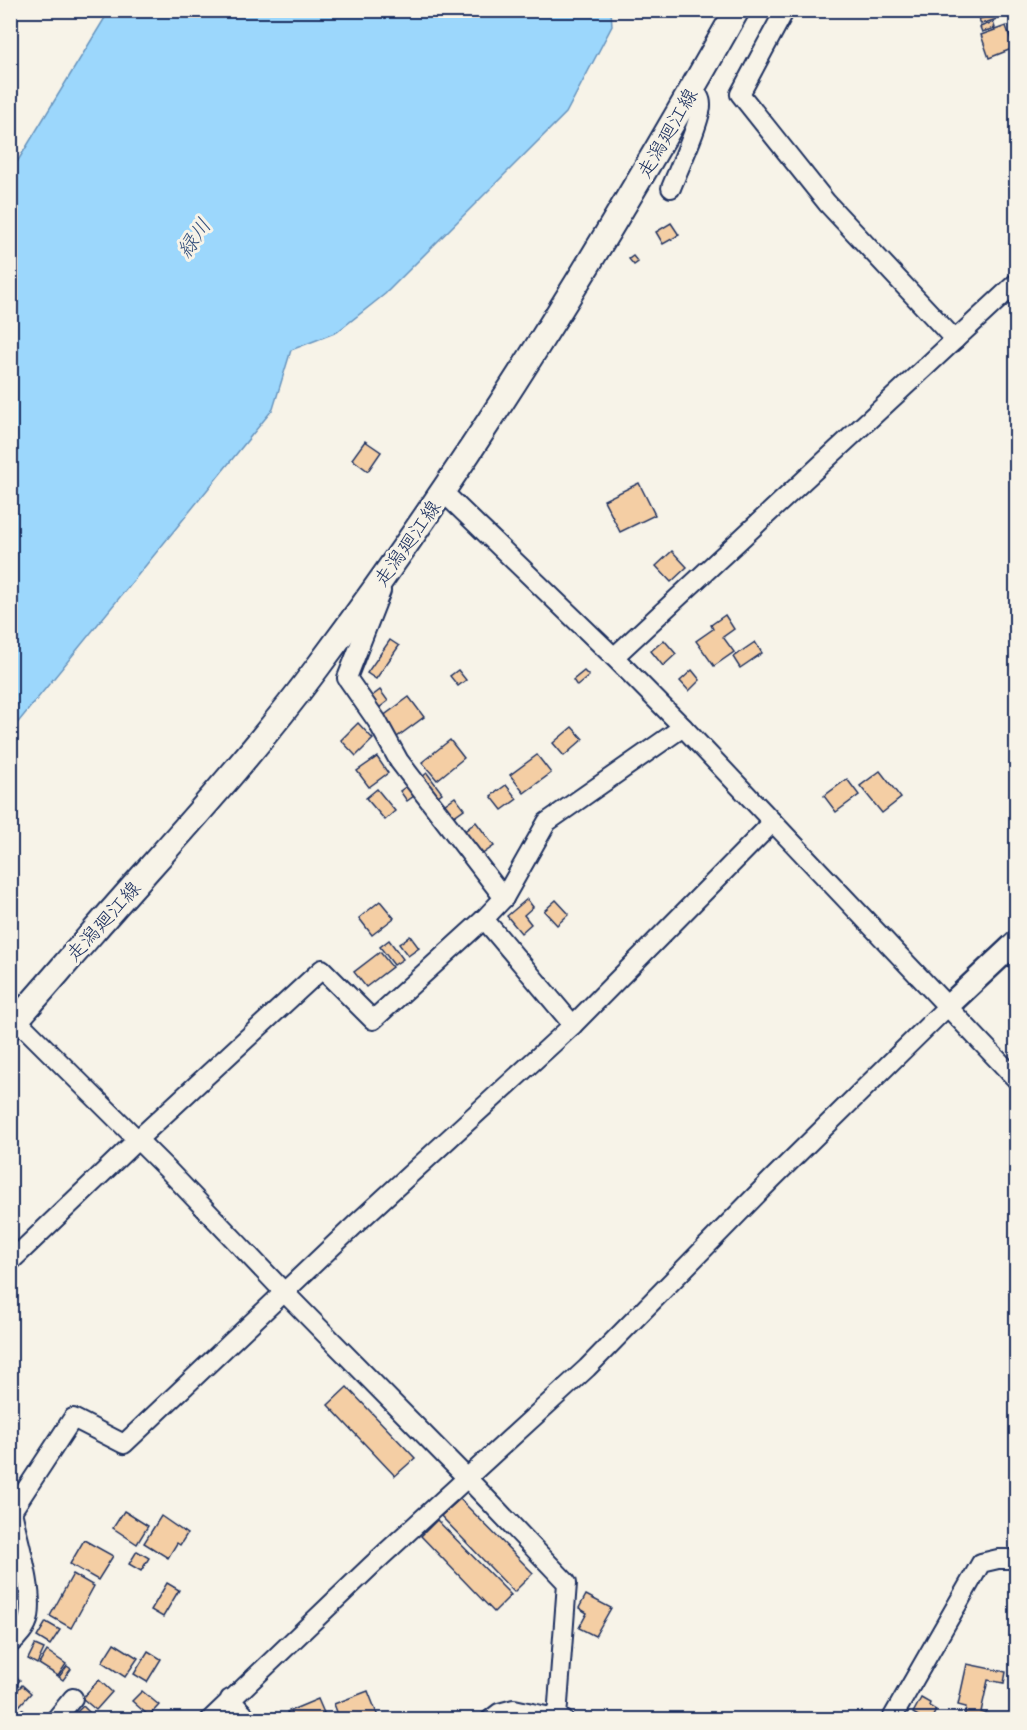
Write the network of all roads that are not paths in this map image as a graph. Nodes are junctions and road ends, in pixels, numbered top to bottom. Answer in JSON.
{"nodes":[{"id":1,"x":737,"y":10,"type":"edge"},
{"id":2,"x":785,"y":10,"type":"edge"},
{"id":3,"x":692,"y":89,"type":"junction"},
{"id":4,"x":671,"y":188,"type":"dead end"},
{"id":5,"x":1017,"y":283,"type":"edge"},
{"id":6,"x":955,"y":340,"type":"junction"},
{"id":7,"x":443,"y":492,"type":"junction"},
{"id":8,"x":390,"y":567,"type":"junction"},
{"id":9,"x":614,"y":657,"type":"junction"},
{"id":10,"x":683,"y":727,"type":"junction"},
{"id":11,"x":773,"y":822,"type":"junction"},
{"id":12,"x":504,"y":898,"type":"junction"},
{"id":13,"x":484,"y":919,"type":"junction"},
{"id":14,"x":1017,"y":942,"type":"edge"},
{"id":15,"x":947,"y":1007,"type":"junction"},
{"id":16,"x":14,"y":1024,"type":"edge"},
{"id":17,"x":573,"y":1025,"type":"junction"},
{"id":18,"x":1017,"y":1079,"type":"edge"},
{"id":19,"x":137,"y":1140,"type":"junction"},
{"id":20,"x":10,"y":1262,"type":"edge"},
{"id":21,"x":284,"y":1292,"type":"junction"},
{"id":22,"x":468,"y":1479,"type":"junction"},
{"id":23,"x":1017,"y":1559,"type":"edge"},
{"id":24,"x":10,"y":1644,"type":"edge"},
{"id":25,"x":74,"y":1698,"type":"dead end"},
{"id":26,"x":230,"y":1699,"type":"junction"},
{"id":27,"x":560,"y":1718,"type":"edge"},
{"id":28,"x":55,"y":1719,"type":"edge"},
{"id":29,"x":210,"y":1719,"type":"edge"},
{"id":30,"x":249,"y":1719,"type":"edge"},
{"id":31,"x":490,"y":1719,"type":"edge"},
{"id":32,"x":891,"y":1719,"type":"edge"}],
"edges":[{"from":1,"to":3,"type":"main road","name":"走潟廻江線"},
{"from":2,"to":6,"type":"street"},
{"from":3,"to":4,"type":"street"},
{"from":3,"to":7,"type":"main road","name":"走潟廻江線"},
{"from":5,"to":6,"type":"street"},
{"from":6,"to":9,"type":"street"},
{"from":7,"to":8,"type":"main road","name":"走潟廻江線"},
{"from":7,"to":9,"type":"street"},
{"from":8,"to":12,"type":"street"},
{"from":8,"to":16,"type":"main road","name":"走潟廻江線"},
{"from":9,"to":10,"type":"street"},
{"from":10,"to":11,"type":"street"},
{"from":10,"to":12,"type":"street"},
{"from":11,"to":15,"type":"street"},
{"from":11,"to":17,"type":"street"},
{"from":12,"to":13,"type":"street"},
{"from":13,"to":17,"type":"street"},
{"from":13,"to":19,"type":"street"},
{"from":14,"to":15,"type":"street"},
{"from":15,"to":18,"type":"street"},
{"from":15,"to":22,"type":"street"},
{"from":16,"to":19,"type":"street"},
{"from":17,"to":21,"type":"street"},
{"from":19,"to":20,"type":"street"},
{"from":19,"to":21,"type":"street"},
{"from":21,"to":22,"type":"street"},
{"from":21,"to":24,"type":"street"},
{"from":22,"to":26,"type":"street"},
{"from":22,"to":27,"type":"street"},
{"from":23,"to":32,"type":"street"},
{"from":25,"to":28,"type":"street"},
{"from":26,"to":29,"type":"street"},
{"from":26,"to":30,"type":"street"},
{"from":27,"to":31,"type":"street"}]}
